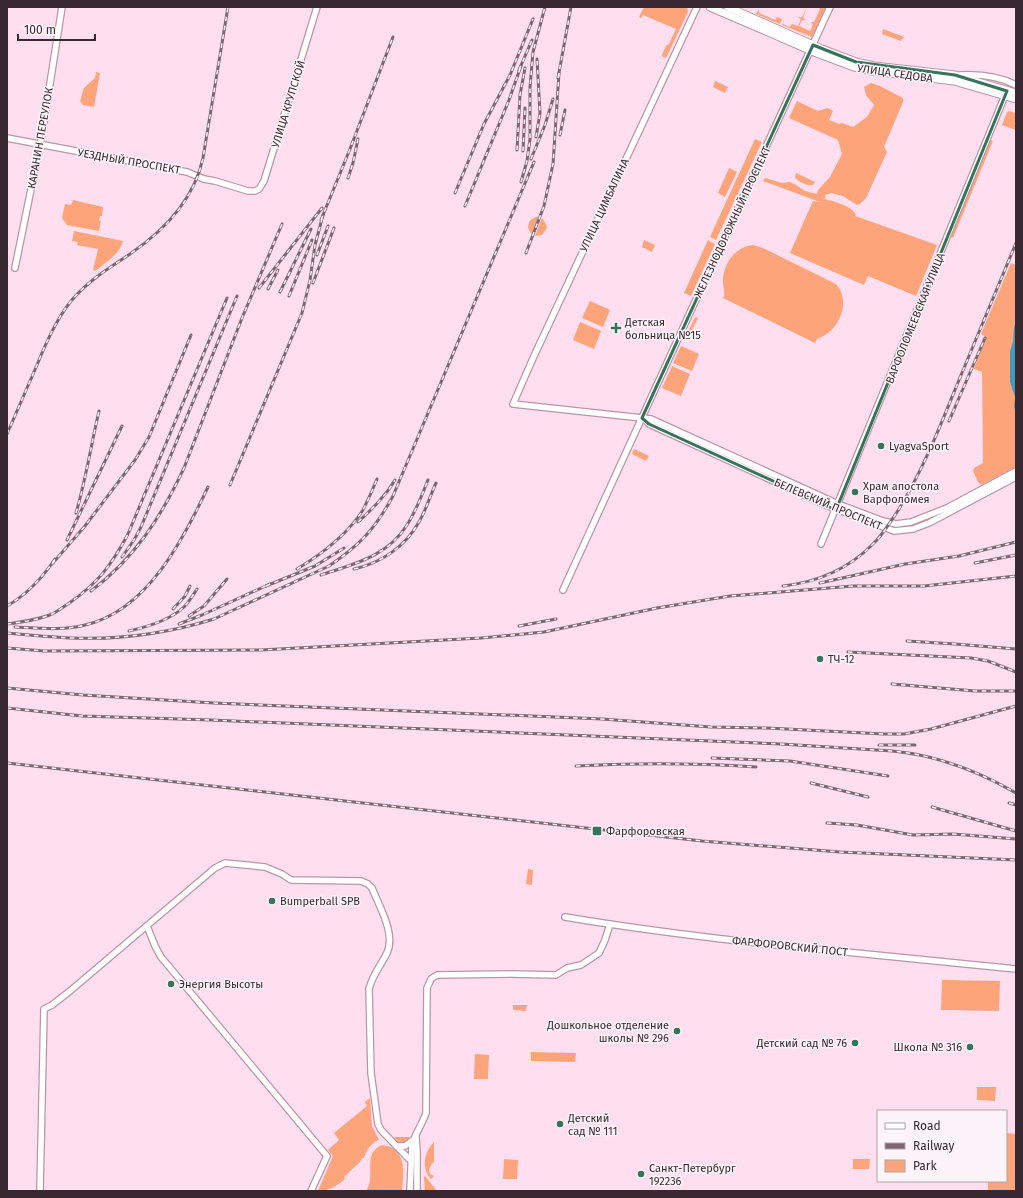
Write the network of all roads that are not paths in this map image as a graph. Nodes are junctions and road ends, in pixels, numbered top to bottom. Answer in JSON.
{"nodes":[{"id":1,"x":62,"y":7,"type":"edge"},
{"id":2,"x":317,"y":7,"type":"edge"},
{"id":3,"x":697,"y":7,"type":"edge"},
{"id":4,"x":710,"y":7,"type":"edge"},
{"id":5,"x":728,"y":7,"type":"edge"},
{"id":6,"x":830,"y":7,"type":"edge"},
{"id":7,"x":812,"y":48,"type":"junction"},
{"id":8,"x":955,"y":75,"type":"junction"},
{"id":9,"x":1016,"y":85,"type":"edge"},
{"id":10,"x":1006,"y":93,"type":"junction"},
{"id":11,"x":1016,"y":93,"type":"edge"},
{"id":12,"x":1016,"y":100,"type":"edge"},
{"id":13,"x":7,"y":138,"type":"edge"},
{"id":14,"x":40,"y":144,"type":"junction"},
{"id":15,"x":248,"y":192,"type":"joint"},
{"id":16,"x":15,"y":268,"type":"dead end"},
{"id":17,"x":513,"y":404,"type":"joint"},
{"id":18,"x":642,"y":418,"type":"junction"},
{"id":19,"x":1016,"y":471,"type":"edge"},
{"id":20,"x":1016,"y":477,"type":"edge"},
{"id":21,"x":837,"y":507,"type":"junction"},
{"id":22,"x":822,"y":544,"type":"dead end"},
{"id":23,"x":563,"y":590,"type":"dead end"},
{"id":24,"x":565,"y":917,"type":"dead end"},
{"id":25,"x":610,"y":924,"type":"junction"},
{"id":26,"x":147,"y":926,"type":"junction"},
{"id":27,"x":1016,"y":968,"type":"edge"},
{"id":28,"x":414,"y":1139,"type":"junction"},
{"id":29,"x":397,"y":1146,"type":"junction"},
{"id":30,"x":410,"y":1160,"type":"junction"},
{"id":31,"x":40,"y":1191,"type":"edge"},
{"id":32,"x":311,"y":1191,"type":"edge"},
{"id":33,"x":410,"y":1191,"type":"edge"},
{"id":34,"x":417,"y":1191,"type":"edge"}],
"edges":[{"from":1,"to":14,"type":"street","name":"КАРАНИН ПЕРЕУЛОК"},
{"from":2,"to":15,"type":"street","name":"УЛИЦА КРУПСКОЙ"},
{"from":3,"to":17,"type":"street","name":"УЛИЦА ЦИМБАЛИНА"},
{"from":4,"to":7,"type":"main road","name":"УЛИЦА СЕДОВА"},
{"from":5,"to":7,"type":"main road","name":"УЛИЦА СЕДОВА"},
{"from":6,"to":7,"type":"street","name":"ЖЕЛЕЗНОДОРОЖНЫЙ ПРОСПЕКТ"},
{"from":7,"to":8,"type":"main road","name":"УЛИЦА СЕДОВА"},
{"from":7,"to":10,"type":"main road","name":"УЛИЦА СЕДОВА"},
{"from":7,"to":18,"type":"street","name":"ЖЕЛЕЗНОДОРОЖНЫЙ ПРОСПЕКТ"},
{"from":8,"to":9,"type":"street"},
{"from":8,"to":10,"type":"main road","name":"УЛИЦА СЕДОВА"},
{"from":10,"to":11,"type":"main road","name":"УЛИЦА СЕДОВА"},
{"from":10,"to":12,"type":"main road","name":"УЛИЦА СЕДОВА"},
{"from":10,"to":21,"type":"street","name":"ВАРФОЛОМЕЕВСКАЯ УЛИЦА"},
{"from":13,"to":14,"type":"street","name":"УЕЗДНЫЙ ПРОСПЕКТ"},
{"from":14,"to":15,"type":"street","name":"УЕЗДНЫЙ ПРОСПЕКТ"},
{"from":14,"to":16,"type":"street","name":"КАРАНИН ПЕРЕУЛОК"},
{"from":17,"to":18,"type":"street","name":"БЕЛЕВСКИЙ ПРОСПЕКТ"},
{"from":18,"to":21,"type":"street","name":"БЕЛЕВСКИЙ ПРОСПЕКТ"},
{"from":18,"to":23,"type":"street","name":"ЖЕЛЕЗНОДОРОЖНЫЙ ПРОСПЕКТ"},
{"from":19,"to":21,"type":"street","name":"БЕЛЕВСКИЙ ПРОСПЕКТ"},
{"from":20,"to":21,"type":"street","name":"БЕЛЕВСКИЙ ПРОСПЕКТ"},
{"from":21,"to":22,"type":"street","name":"ВАРФОЛОМЕЕВСКАЯ УЛИЦА"},
{"from":24,"to":25,"type":"street","name":"ФАРФОРОВСКИЙ ПОСТ"},
{"from":25,"to":27,"type":"street","name":"ФАРФОРОВСКИЙ ПОСТ"},
{"from":25,"to":28,"type":"street"},
{"from":26,"to":29,"type":"street"},
{"from":26,"to":31,"type":"street"},
{"from":26,"to":32,"type":"street"},
{"from":28,"to":29,"type":"street"},
{"from":28,"to":30,"type":"street"},
{"from":28,"to":34,"type":"street"},
{"from":29,"to":30,"type":"street"},
{"from":30,"to":33,"type":"street"}]}
